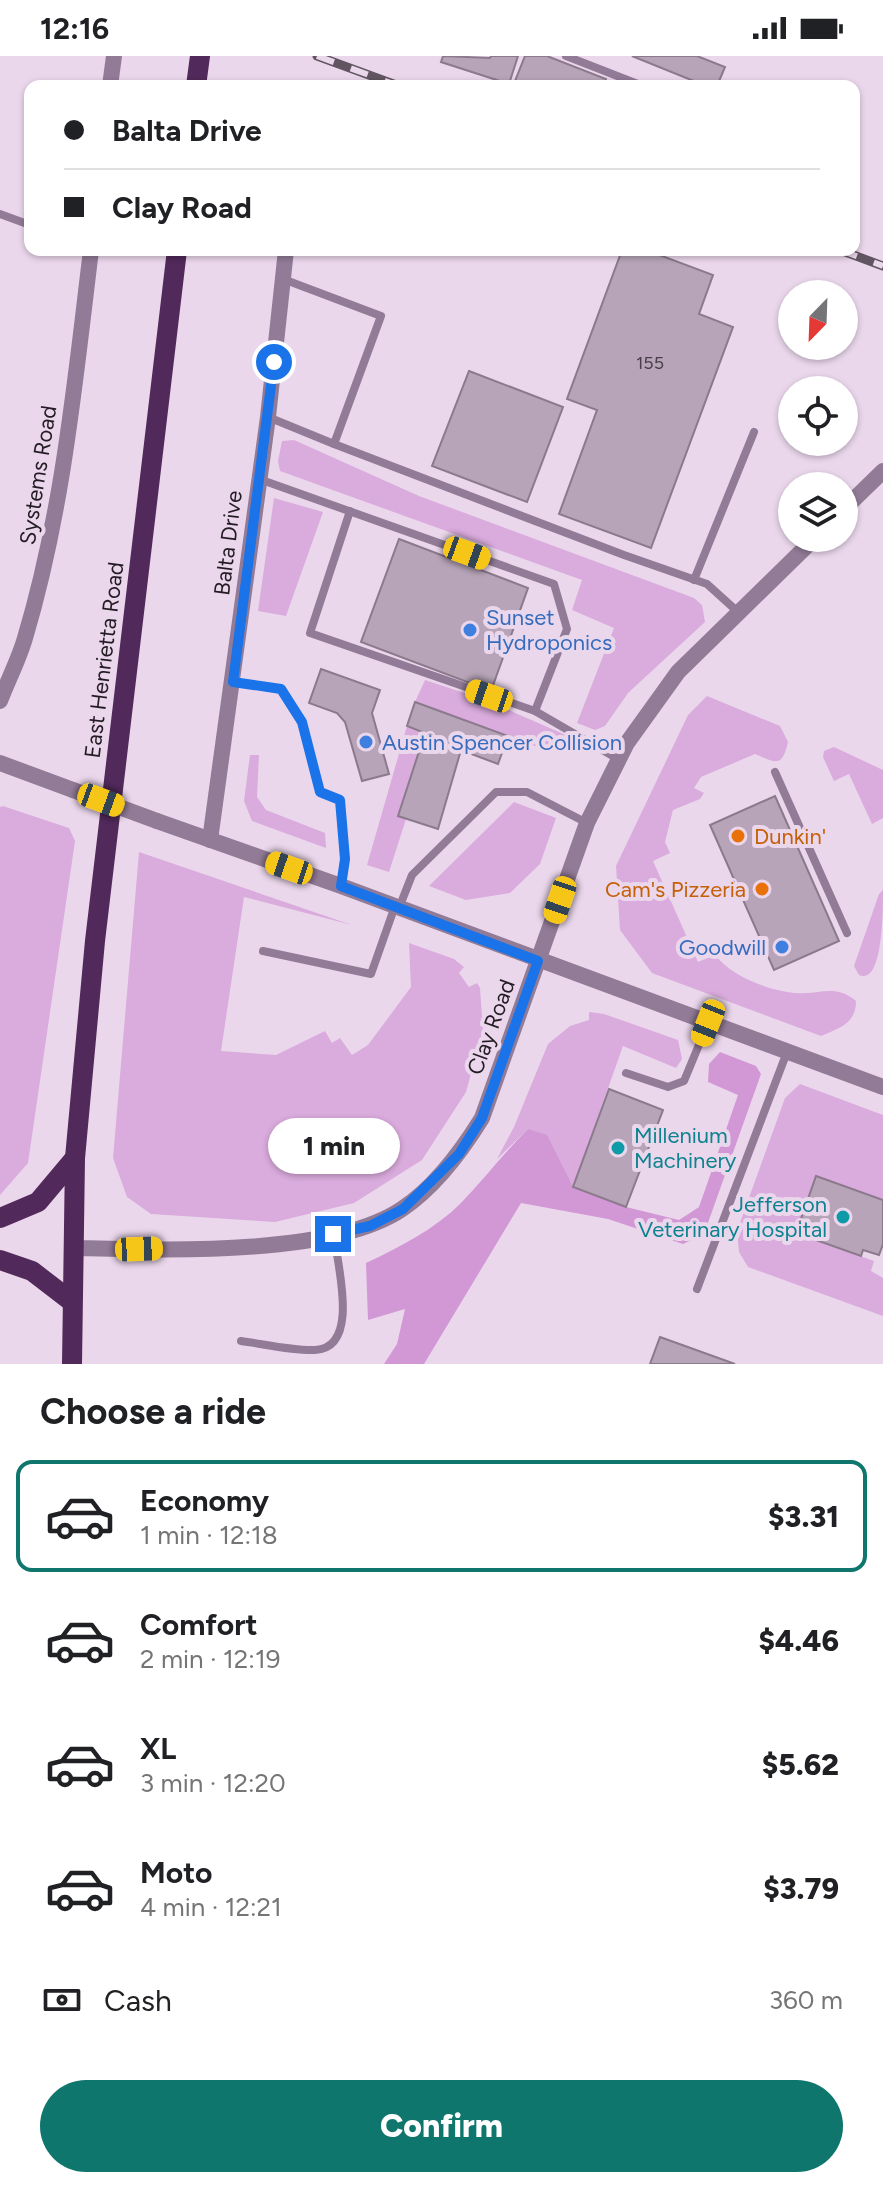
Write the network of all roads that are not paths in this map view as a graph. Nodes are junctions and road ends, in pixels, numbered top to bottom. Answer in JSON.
{"nodes":[{"id":1,"x":114,"y":56,"type":"edge"},
{"id":2,"x":200,"y":56,"type":"edge"},
{"id":3,"x":566,"y":56,"type":"edge"},
{"id":4,"x":111,"y":80,"type":"edge"},
{"id":5,"x":197,"y":80,"type":"edge"},
{"id":6,"x":628,"y":80,"type":"edge"},
{"id":7,"x":0,"y":214,"type":"edge"},
{"id":8,"x":24,"y":223,"type":"edge"},
{"id":9,"x":90,"y":256,"type":"edge"},
{"id":10,"x":176,"y":256,"type":"edge"},
{"id":11,"x":285,"y":256,"type":"edge"},
{"id":12,"x":283,"y":279,"type":"junction"},
{"id":13,"x":268,"y":417,"type":"junction"},
{"id":14,"x":754,"y":432,"type":"dead end"},
{"id":15,"x":334,"y":444,"type":"junction"},
{"id":16,"x":883,"y":471,"type":"edge"},
{"id":17,"x":258,"y":479,"type":"junction"},
{"id":18,"x":858,"y":495,"type":"edge"},
{"id":19,"x":350,"y":511,"type":"junction"},
{"id":20,"x":801,"y":552,"type":"edge"},
{"id":21,"x":694,"y":580,"type":"junction"},
{"id":22,"x":739,"y":612,"type":"junction"},
{"id":23,"x":233,"y":682,"type":"junction"},
{"id":24,"x":0,"y":701,"type":"edge"},
{"id":25,"x":535,"y":711,"type":"junction"},
{"id":26,"x":619,"y":759,"type":"junction"},
{"id":27,"x":0,"y":763,"type":"edge"},
{"id":28,"x":775,"y":772,"type":"dead end"},
{"id":29,"x":587,"y":823,"type":"junction"},
{"id":30,"x":210,"y":840,"type":"junction"},
{"id":31,"x":341,"y":886,"type":"junction"},
{"id":32,"x":397,"y":907,"type":"junction"},
{"id":33,"x":847,"y":933,"type":"dead end"},
{"id":34,"x":263,"y":951,"type":"dead end"},
{"id":35,"x":538,"y":961,"type":"junction"},
{"id":36,"x":708,"y":1023,"type":"junction"},
{"id":37,"x":787,"y":1052,"type":"junction"},
{"id":38,"x":626,"y":1073,"type":"dead end"},
{"id":39,"x":883,"y":1087,"type":"edge"},
{"id":40,"x":75,"y":1158,"type":"junction"},
{"id":41,"x":0,"y":1218,"type":"edge"},
{"id":42,"x":333,"y":1234,"type":"junction"},
{"id":43,"x":74,"y":1248,"type":"junction"},
{"id":44,"x":0,"y":1260,"type":"edge"},
{"id":45,"x":697,"y":1289,"type":"dead end"},
{"id":46,"x":71,"y":1301,"type":"junction"},
{"id":47,"x":241,"y":1341,"type":"dead end"},
{"id":48,"x":72,"y":1364,"type":"edge"}],
"edges":[{"from":1,"to":4,"type":"street"},
{"from":2,"to":5,"type":"main road"},
{"from":3,"to":6,"type":"lane"},
{"from":7,"to":8,"type":"lane"},
{"from":9,"to":24,"type":"street","name":"Systems Road"},
{"from":10,"to":40,"type":"main road","name":"East Henrietta Road"},
{"from":11,"to":12,"type":"street","name":"Balta Drive"},
{"from":12,"to":13,"type":"street","name":"Balta Drive"},
{"from":12,"to":15,"type":"lane"},
{"from":13,"to":15,"type":"lane"},
{"from":13,"to":17,"type":"street","name":"Balta Drive"},
{"from":14,"to":21,"type":"lane"},
{"from":15,"to":21,"type":"lane"},
{"from":16,"to":18,"type":"street"},
{"from":17,"to":19,"type":"lane"},
{"from":17,"to":23,"type":"street","name":"Balta Drive"},
{"from":19,"to":25,"type":"lane"},
{"from":19,"to":25,"type":"lane"},
{"from":20,"to":22,"type":"street","name":"Clay Road"},
{"from":21,"to":22,"type":"lane"},
{"from":22,"to":26,"type":"street","name":"Clay Road"},
{"from":23,"to":30,"type":"street","name":"Balta Drive"},
{"from":23,"to":31,"type":"lane"},
{"from":25,"to":26,"type":"lane"},
{"from":26,"to":29,"type":"street","name":"Clay Road"},
{"from":27,"to":30,"type":"street","bridge":true},
{"from":28,"to":33,"type":"lane"},
{"from":29,"to":32,"type":"lane"},
{"from":29,"to":35,"type":"street","name":"Clay Road"},
{"from":30,"to":31,"type":"street"},
{"from":31,"to":32,"type":"street"},
{"from":32,"to":34,"type":"lane"},
{"from":32,"to":35,"type":"street"},
{"from":35,"to":36,"type":"street"},
{"from":35,"to":42,"type":"street","name":"Clay Road"},
{"from":36,"to":37,"type":"street"},
{"from":36,"to":38,"type":"lane"},
{"from":37,"to":39,"type":"street"},
{"from":37,"to":45,"type":"lane"},
{"from":40,"to":41,"type":"main road"},
{"from":40,"to":43,"type":"main road","name":"East Henrietta Road"},
{"from":42,"to":43,"type":"street","name":"Clay Road"},
{"from":42,"to":47,"type":"lane"},
{"from":43,"to":46,"type":"main road","name":"East Henrietta Road"},
{"from":44,"to":46,"type":"main road"},
{"from":46,"to":48,"type":"main road","name":"East Henrietta Road"}]}
